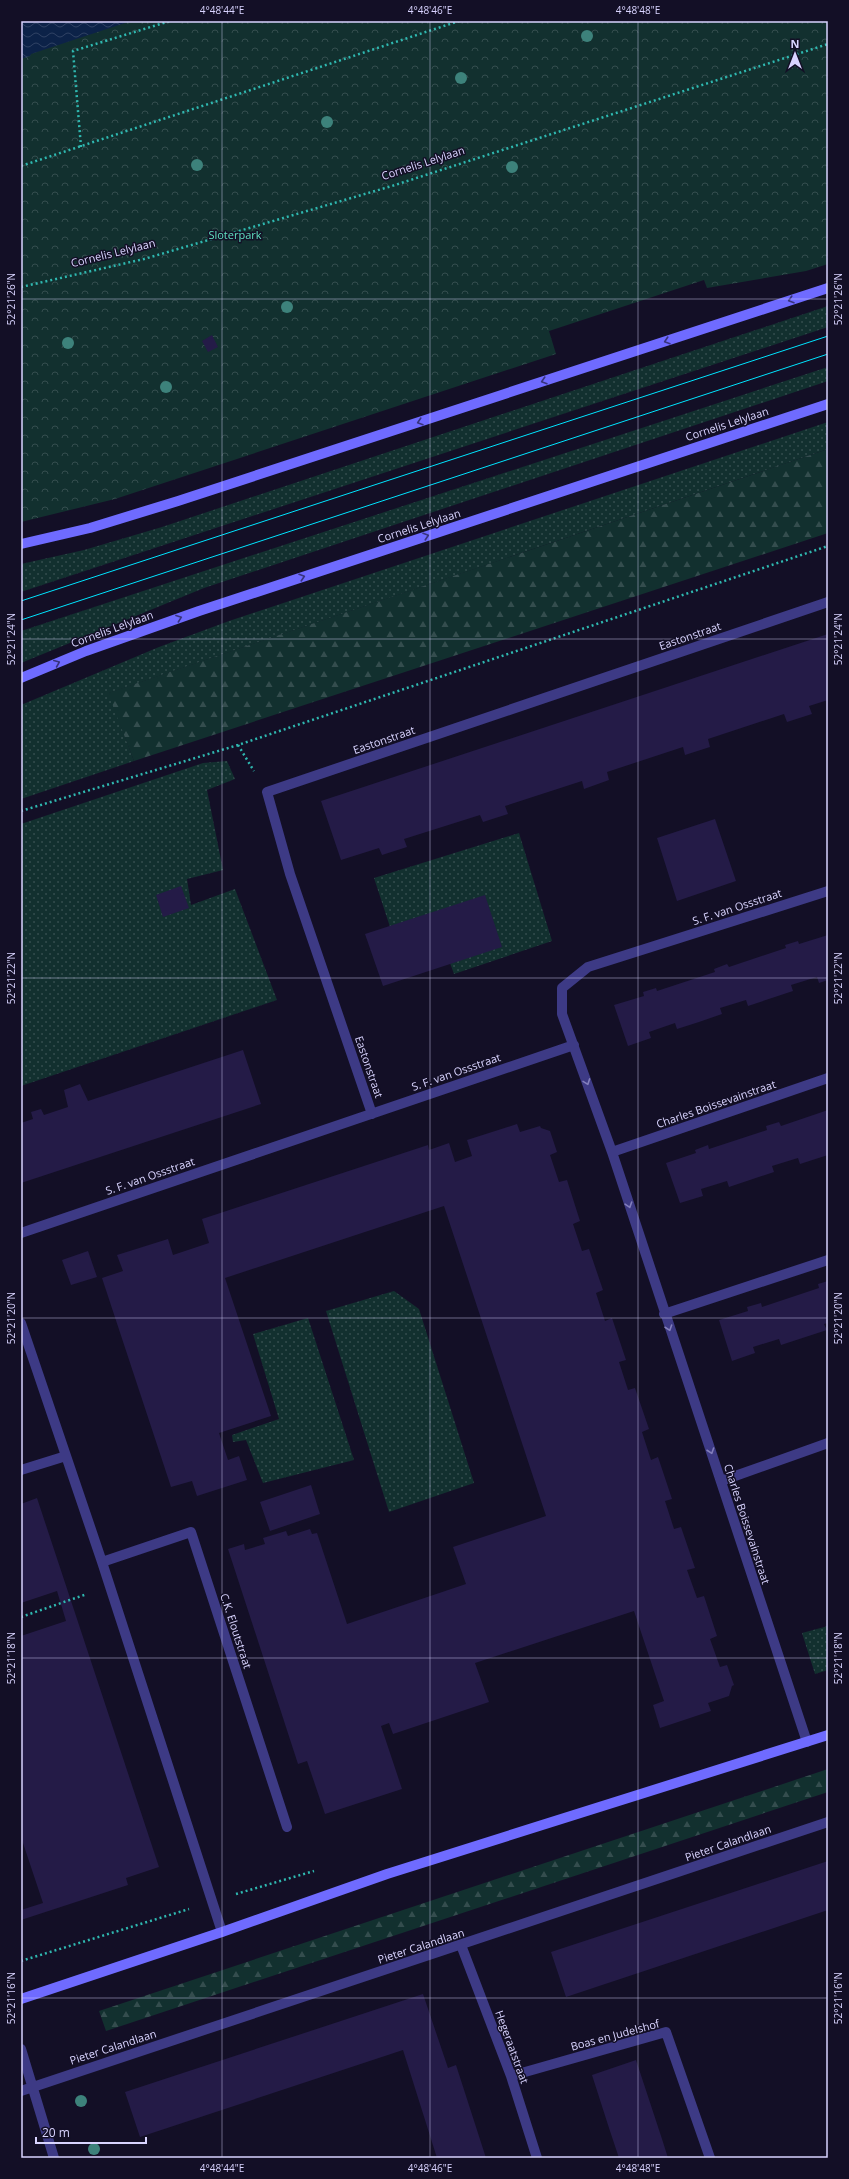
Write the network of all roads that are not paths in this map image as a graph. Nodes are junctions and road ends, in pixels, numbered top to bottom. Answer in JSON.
{"nodes":[{"id":1,"x":828,"y":288,"type":"edge"},
{"id":2,"x":828,"y":404,"type":"edge"},
{"id":3,"x":21,"y":544,"type":"edge"},
{"id":4,"x":828,"y":602,"type":"edge"},
{"id":5,"x":21,"y":678,"type":"edge"},
{"id":6,"x":828,"y":891,"type":"edge"},
{"id":7,"x":574,"y":1045,"type":"junction"},
{"id":8,"x":828,"y":1078,"type":"edge"},
{"id":9,"x":372,"y":1114,"type":"junction"},
{"id":10,"x":612,"y":1152,"type":"junction"},
{"id":11,"x":21,"y":1233,"type":"edge"},
{"id":12,"x":828,"y":1260,"type":"edge"},
{"id":13,"x":664,"y":1314,"type":"junction"},
{"id":14,"x":21,"y":1323,"type":"edge"},
{"id":15,"x":828,"y":1443,"type":"edge"},
{"id":16,"x":66,"y":1456,"type":"junction"},
{"id":17,"x":21,"y":1470,"type":"edge"},
{"id":18,"x":721,"y":1480,"type":"junction"},
{"id":19,"x":102,"y":1562,"type":"junction"},
{"id":20,"x":828,"y":1735,"type":"edge"},
{"id":21,"x":807,"y":1742,"type":"junction"},
{"id":22,"x":828,"y":1822,"type":"edge"},
{"id":23,"x":287,"y":1827,"type":"dead end"},
{"id":24,"x":222,"y":1932,"type":"junction"},
{"id":25,"x":461,"y":1945,"type":"junction"},
{"id":26,"x":21,"y":1999,"type":"edge"},
{"id":27,"x":21,"y":2049,"type":"edge"},
{"id":28,"x":511,"y":2076,"type":"junction"},
{"id":29,"x":33,"y":2087,"type":"junction"},
{"id":30,"x":21,"y":2091,"type":"edge"},
{"id":31,"x":54,"y":2158,"type":"edge"},
{"id":32,"x":537,"y":2158,"type":"edge"},
{"id":33,"x":710,"y":2158,"type":"edge"}],
"edges":[{"from":1,"to":3,"type":"main road","one_way":true},
{"from":5,"to":2,"type":"main road","name":"Cornelis Lelylaan","one_way":true},
{"from":4,"to":9,"type":"street","name":"Eastonstraat"},
{"from":6,"to":7,"type":"street","name":"S. F. van Ossstraat"},
{"from":7,"to":9,"type":"street","name":"S. F. van Ossstraat"},
{"from":7,"to":10,"type":"street","name":"Charles Boissevainstraat","one_way":true},
{"from":8,"to":10,"type":"street","name":"Charles Boissevainstraat"},
{"from":9,"to":11,"type":"street","name":"S. F. van Ossstraat"},
{"from":10,"to":13,"type":"street","name":"Charles Boissevainstraat","one_way":true},
{"from":12,"to":13,"type":"street"},
{"from":13,"to":18,"type":"street","name":"Charles Boissevainstraat","one_way":true},
{"from":14,"to":16,"type":"street"},
{"from":15,"to":18,"type":"street"},
{"from":16,"to":17,"type":"street"},
{"from":16,"to":19,"type":"street"},
{"from":18,"to":21,"type":"street","name":"Charles Boissevainstraat"},
{"from":19,"to":23,"type":"street","name":"C.K. Eloutstraat"},
{"from":19,"to":24,"type":"street"},
{"from":20,"to":21,"type":"main road"},
{"from":21,"to":24,"type":"main road"},
{"from":22,"to":25,"type":"street","name":"Pieter Calandlaan"},
{"from":24,"to":26,"type":"main road"},
{"from":25,"to":28,"type":"street","name":"Hegeraatstraat"},
{"from":25,"to":29,"type":"street","name":"Pieter Calandlaan"},
{"from":27,"to":29,"type":"street"},
{"from":28,"to":32,"type":"street","name":"Hegeraatstraat"},
{"from":28,"to":33,"type":"street","name":"Boas en Judelshof"},
{"from":29,"to":30,"type":"street","name":"Pieter Calandlaan"},
{"from":29,"to":31,"type":"street"}]}
